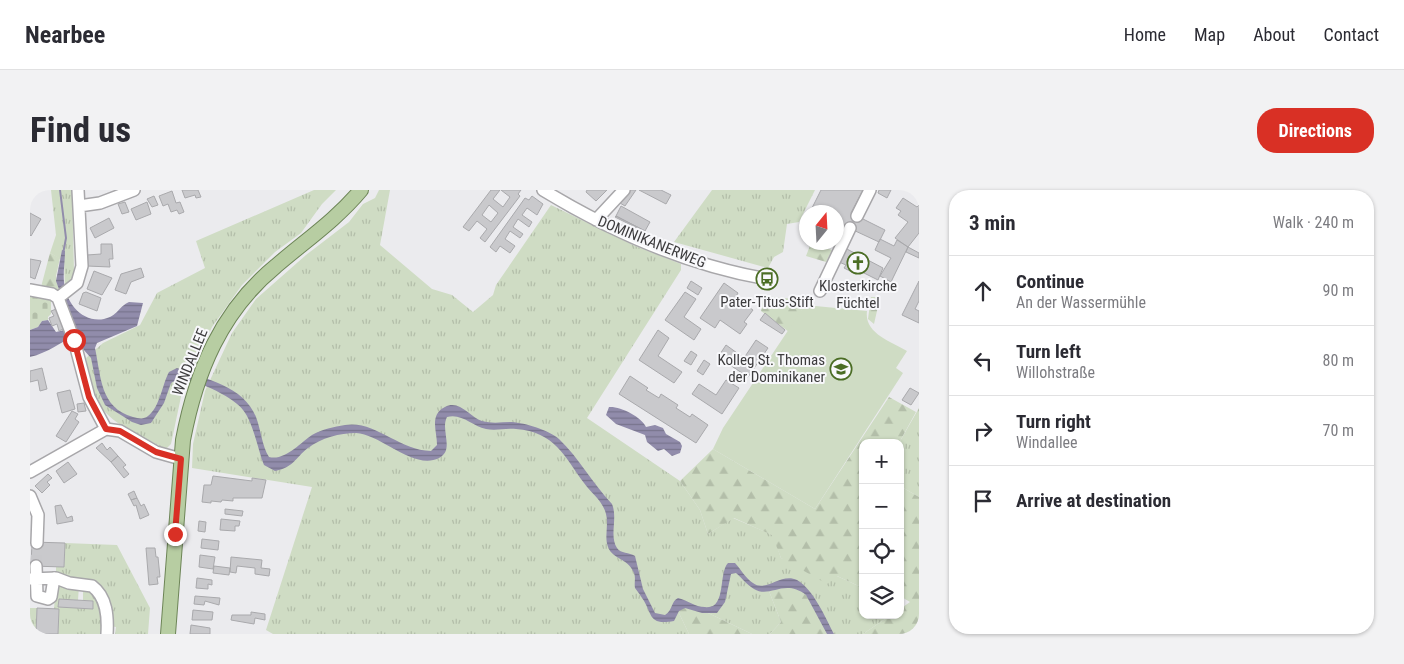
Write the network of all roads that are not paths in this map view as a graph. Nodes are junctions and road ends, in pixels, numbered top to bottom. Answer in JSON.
{"nodes":[{"id":1,"x":78,"y":190,"type":"edge"},
{"id":2,"x":134,"y":190,"type":"edge"},
{"id":3,"x":361,"y":190,"type":"edge"},
{"id":4,"x":543,"y":190,"type":"edge"},
{"id":5,"x":624,"y":190,"type":"edge"},
{"id":6,"x":870,"y":190,"type":"edge"},
{"id":7,"x":78,"y":206,"type":"junction"},
{"id":8,"x":857,"y":216,"type":"dead end"},
{"id":9,"x":596,"y":220,"type":"junction"},
{"id":10,"x":850,"y":228,"type":"dead end"},
{"id":11,"x":767,"y":279,"type":"dead end"},
{"id":12,"x":30,"y":290,"type":"edge"},
{"id":13,"x":820,"y":291,"type":"dead end"},
{"id":14,"x":62,"y":296,"type":"junction"},
{"id":15,"x":106,"y":429,"type":"junction"},
{"id":16,"x":181,"y":459,"type":"junction"},
{"id":17,"x":30,"y":472,"type":"edge"},
{"id":18,"x":30,"y":496,"type":"edge"},
{"id":19,"x":37,"y":543,"type":"tunnel mouth"},
{"id":20,"x":34,"y":574,"type":"edge"},
{"id":21,"x":54,"y":578,"type":"junction"},
{"id":22,"x":107,"y":634,"type":"edge"},
{"id":23,"x":168,"y":634,"type":"edge"}],
"edges":[{"from":1,"to":7,"type":"street"},
{"from":2,"to":7,"type":"street"},
{"from":3,"to":16,"type":"main road","name":"WINDALLEE"},
{"from":4,"to":9,"type":"street","name":"DOMINIKANERWEG"},
{"from":5,"to":9,"type":"street"},
{"from":6,"to":8,"type":"street"},
{"from":7,"to":14,"type":"street"},
{"from":9,"to":11,"type":"street","name":"DOMINIKANERWEG"},
{"from":10,"to":13,"type":"street"},
{"from":12,"to":14,"type":"street"},
{"from":14,"to":15,"type":"street"},
{"from":15,"to":16,"type":"street"},
{"from":15,"to":17,"type":"street"},
{"from":16,"to":23,"type":"main road","name":"WINDALLEE"},
{"from":18,"to":19,"type":"street"},
{"from":20,"to":21,"type":"street"},
{"from":20,"to":21,"type":"street"},
{"from":21,"to":22,"type":"street"}]}
